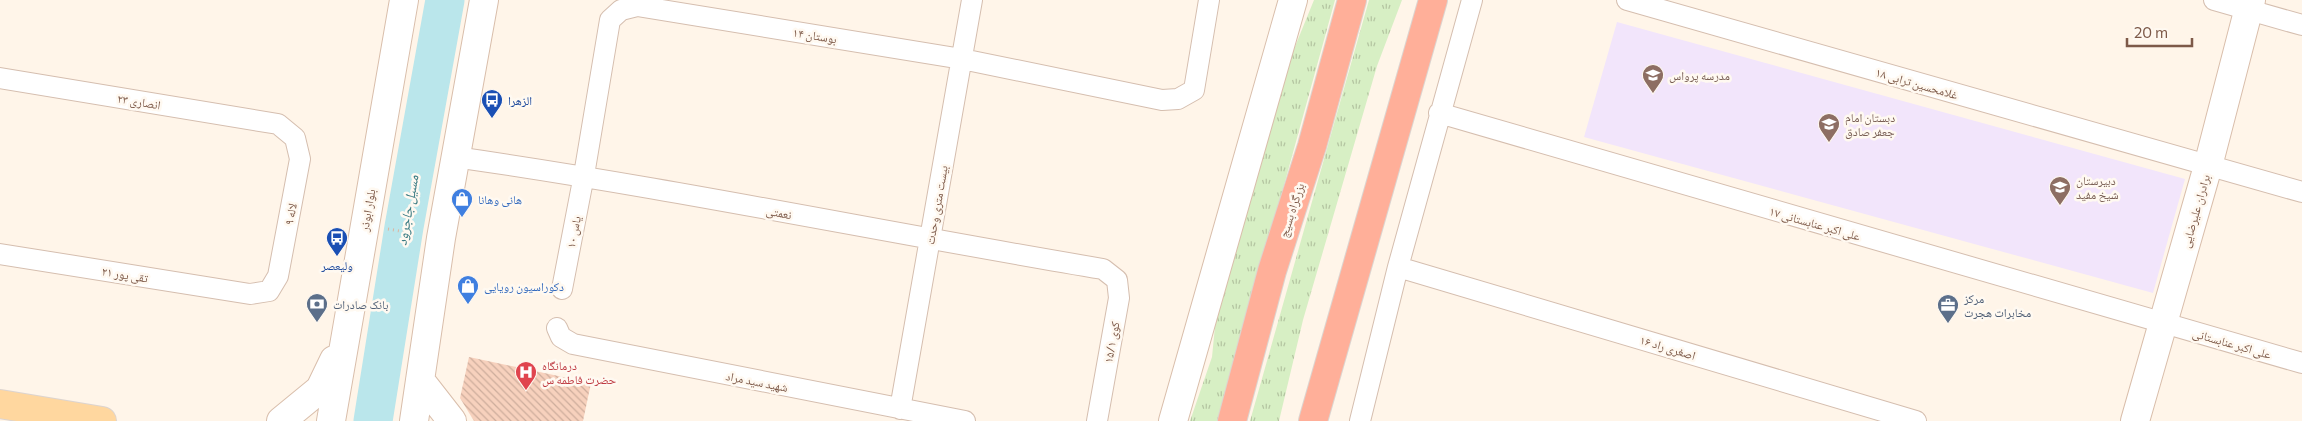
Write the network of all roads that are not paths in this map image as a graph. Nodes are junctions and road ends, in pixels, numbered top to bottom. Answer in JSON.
{"nodes":[{"id":1,"x":404,"y":0,"type":"edge"},
{"id":2,"x":484,"y":0,"type":"edge"},
{"id":3,"x":972,"y":0,"type":"edge"},
{"id":4,"x":1209,"y":0,"type":"edge"},
{"id":5,"x":1293,"y":0,"type":"edge"},
{"id":6,"x":1300,"y":0,"type":"edge"},
{"id":7,"x":1352,"y":0,"type":"edge"},
{"id":8,"x":1432,"y":0,"type":"edge"},
{"id":9,"x":1472,"y":0,"type":"edge"},
{"id":10,"x":1626,"y":0,"type":"edge"},
{"id":11,"x":2214,"y":0,"type":"edge"},
{"id":12,"x":2250,"y":5,"type":"edge"},
{"id":13,"x":2302,"y":25,"type":"edge"},
{"id":14,"x":1283,"y":36,"type":"junction"},
{"id":15,"x":962,"y":59,"type":"junction"},
{"id":16,"x":0,"y":78,"type":"edge"},
{"id":17,"x":1439,"y":113,"type":"junction"},
{"id":18,"x":278,"y":124,"type":"joint"},
{"id":19,"x":455,"y":156,"type":"junction"},
{"id":20,"x":2208,"y":166,"type":"junction"},
{"id":21,"x":584,"y":175,"type":"junction"},
{"id":22,"x":2302,"y":192,"type":"edge"},
{"id":23,"x":930,"y":240,"type":"junction"},
{"id":24,"x":0,"y":254,"type":"edge"},
{"id":25,"x":1398,"y":267,"type":"junction"},
{"id":26,"x":1103,"y":269,"type":"joint"},
{"id":27,"x":562,"y":289,"type":"dead end"},
{"id":28,"x":250,"y":294,"type":"joint"},
{"id":29,"x":2163,"y":323,"type":"junction"},
{"id":30,"x":557,"y":328,"type":"dead end"},
{"id":31,"x":344,"y":341,"type":"junction"},
{"id":32,"x":2302,"y":363,"type":"edge"},
{"id":33,"x":420,"y":380,"type":"junction"},
{"id":34,"x":0,"y":404,"type":"edge"},
{"id":35,"x":900,"y":410,"type":"junction"},
{"id":36,"x":102,"y":421,"type":"edge"},
{"id":37,"x":281,"y":421,"type":"edge"},
{"id":38,"x":331,"y":421,"type":"edge"},
{"id":39,"x":414,"y":421,"type":"edge"},
{"id":40,"x":452,"y":421,"type":"edge"},
{"id":41,"x":964,"y":421,"type":"edge"},
{"id":42,"x":1097,"y":421,"type":"edge"},
{"id":43,"x":1173,"y":421,"type":"edge"},
{"id":44,"x":1232,"y":421,"type":"edge"},
{"id":45,"x":1313,"y":421,"type":"edge"},
{"id":46,"x":1360,"y":421,"type":"edge"},
{"id":47,"x":1916,"y":421,"type":"edge"},
{"id":48,"x":2135,"y":421,"type":"edge"}],
"edges":[{"from":1,"to":31,"type":"main road","name":"بلوار ابوذر"},
{"from":2,"to":19,"type":"main road"},
{"from":3,"to":15,"type":"street","name":"بیست متری وحدت"},
{"from":4,"to":15,"type":"street","name":"بوستان ۱۴"},
{"from":5,"to":14,"type":"main road"},
{"from":6,"to":14,"type":"main road"},
{"from":7,"to":44,"type":"highway","name":"بزرگراه بسیج"},
{"from":8,"to":45,"type":"highway"},
{"from":9,"to":17,"type":"street"},
{"from":10,"to":20,"type":"street","name":"غلامحسین ترابی ۱۸"},
{"from":11,"to":12,"type":"street"},
{"from":12,"to":13,"type":"street"},
{"from":12,"to":20,"type":"main road","name":"برادران علیرضایی"},
{"from":14,"to":43,"type":"main road"},
{"from":15,"to":21,"type":"street","name":"بوستان ۱۴"},
{"from":15,"to":23,"type":"street","name":"بیست متری وحدت"},
{"from":16,"to":18,"type":"street","name":"انصاری ۲۳"},
{"from":17,"to":25,"type":"street"},
{"from":17,"to":29,"type":"street","name":"علی اکبر عنابستانی ۱۷"},
{"from":18,"to":28,"type":"street","name":"لاله ۹"},
{"from":19,"to":21,"type":"street","name":"نعمتی"},
{"from":19,"to":33,"type":"main road"},
{"from":20,"to":22,"type":"street","name":"غلامحسین ترابی ۱۸"},
{"from":20,"to":29,"type":"main road","name":"برادران علیرضایی"},
{"from":21,"to":23,"type":"street","name":"نعمتی"},
{"from":21,"to":27,"type":"street","name":"یاس ۱۰"},
{"from":23,"to":26,"type":"street","name":"نعمتی"},
{"from":23,"to":35,"type":"street","name":"بیست متری وحدت"},
{"from":24,"to":28,"type":"street","name":"تقی پور ۲۱"},
{"from":25,"to":46,"type":"street"},
{"from":25,"to":47,"type":"street","name":"اصغری راد ۱۶"},
{"from":26,"to":42,"type":"street","name":"کوی ۱۵/۱"},
{"from":29,"to":32,"type":"street","name":"علی اکبر عنابستانی"},
{"from":29,"to":48,"type":"main road","name":"برادران علیرضایی"},
{"from":30,"to":35,"type":"street","name":"شهید سید مراد"},
{"from":31,"to":37,"type":"main road"},
{"from":31,"to":38,"type":"main road","name":"بلوار ابوذر"},
{"from":33,"to":39,"type":"main road"},
{"from":33,"to":40,"type":"main road"},
{"from":34,"to":36,"type":"main road"},
{"from":35,"to":41,"type":"street","name":"شهید سید مراد"}]}
